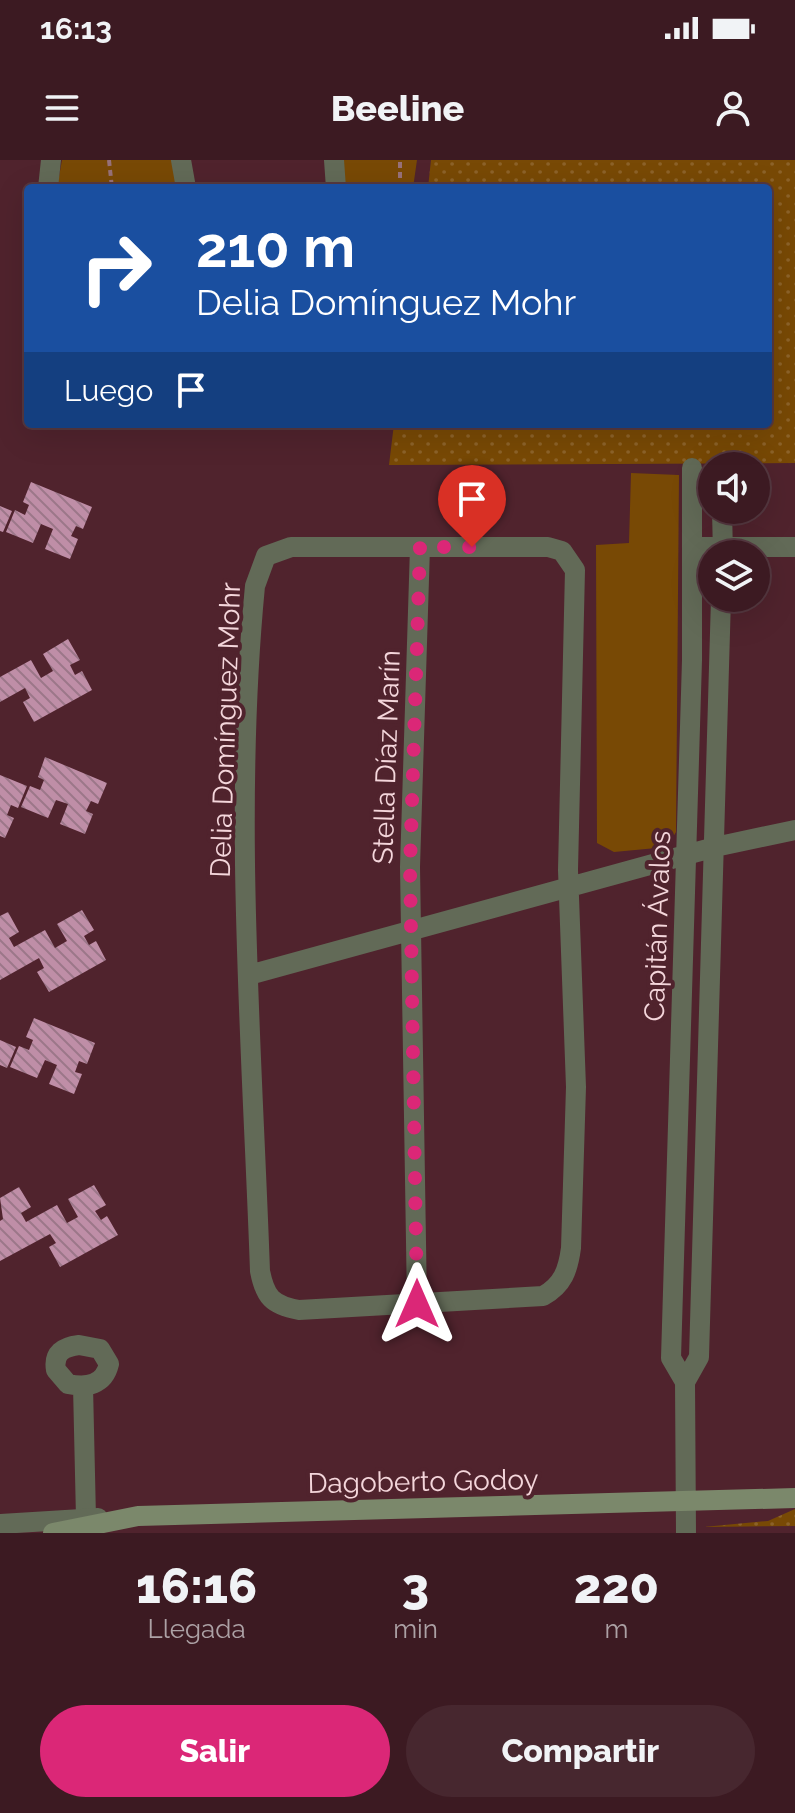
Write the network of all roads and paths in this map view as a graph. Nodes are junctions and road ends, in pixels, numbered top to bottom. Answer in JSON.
{"nodes":[{"id":1,"x":51,"y":160,"type":"edge"},
{"id":2,"x":109,"y":160,"type":"edge"},
{"id":3,"x":181,"y":160,"type":"edge"},
{"id":4,"x":334,"y":160,"type":"edge"},
{"id":5,"x":400,"y":160,"type":"edge"},
{"id":6,"x":48,"y":184,"type":"edge"},
{"id":7,"x":112,"y":184,"type":"edge"},
{"id":8,"x":185,"y":184,"type":"edge"},
{"id":9,"x":336,"y":184,"type":"edge"},
{"id":10,"x":400,"y":184,"type":"edge"},
{"id":11,"x":692,"y":468,"type":"dead end"},
{"id":12,"x":420,"y":547,"type":"junction"},
{"id":13,"x":693,"y":547,"type":"junction"},
{"id":14,"x":795,"y":547,"type":"edge"},
{"id":15,"x":698,"y":548,"type":"edge"},
{"id":16,"x":770,"y":548,"type":"edge"},
{"id":17,"x":721,"y":612,"type":"edge"},
{"id":18,"x":795,"y":830,"type":"edge"},
{"id":19,"x":715,"y":847,"type":"junction"},
{"id":20,"x":687,"y":855,"type":"junction"},
{"id":21,"x":568,"y":889,"type":"junction"},
{"id":22,"x":411,"y":930,"type":"junction"},
{"id":23,"x":249,"y":975,"type":"junction"},
{"id":24,"x":417,"y":1304,"type":"junction"},
{"id":25,"x":685,"y":1382,"type":"junction"},
{"id":26,"x":83,"y":1386,"type":"dead end"},
{"id":27,"x":795,"y":1498,"type":"edge"},
{"id":28,"x":686,"y":1502,"type":"junction"},
{"id":29,"x":138,"y":1516,"type":"junction"},
{"id":30,"x":86,"y":1518,"type":"junction"},
{"id":31,"x":0,"y":1524,"type":"edge"},
{"id":32,"x":53,"y":1533,"type":"edge"},
{"id":33,"x":686,"y":1533,"type":"edge"}],
"edges":[{"from":1,"to":6,"type":"street"},
{"from":2,"to":7,"type":"path"},
{"from":3,"to":8,"type":"street"},
{"from":4,"to":9,"type":"street"},
{"from":5,"to":10,"type":"path"},
{"from":11,"to":13,"type":"street","name":"Capitán Ávalos"},
{"from":12,"to":21,"type":"street","name":"Delia Domínguez Mohr"},
{"from":12,"to":22,"type":"street","name":"Stella Díaz Marín"},
{"from":12,"to":23,"type":"street","name":"Delia Domínguez Mohr"},
{"from":13,"to":15,"type":"street"},
{"from":13,"to":20,"type":"street","name":"Capitán Ávalos"},
{"from":14,"to":16,"type":"street"},
{"from":17,"to":19,"type":"street","name":"Capitán Ávalos"},
{"from":18,"to":19,"type":"street"},
{"from":19,"to":20,"type":"street"},
{"from":19,"to":25,"type":"street","name":"Capitán Ávalos"},
{"from":20,"to":21,"type":"street"},
{"from":20,"to":25,"type":"street","name":"Capitán Ávalos"},
{"from":21,"to":22,"type":"street"},
{"from":21,"to":24,"type":"street","name":"Delia Domínguez Mohr"},
{"from":22,"to":23,"type":"street"},
{"from":22,"to":24,"type":"street","name":"Stella Díaz Marín"},
{"from":23,"to":24,"type":"street","name":"Delia Domínguez Mohr"},
{"from":25,"to":28,"type":"street","name":"Capitán Ávalos"},
{"from":26,"to":30,"type":"street"},
{"from":27,"to":28,"type":"main road","name":"Dagoberto Godoy"},
{"from":28,"to":29,"type":"main road","name":"Dagoberto Godoy"},
{"from":28,"to":33,"type":"street","name":"Capitán Ávalos"},
{"from":29,"to":30,"type":"street"},
{"from":29,"to":32,"type":"main road","name":"Dagoberto Godoy"},
{"from":30,"to":31,"type":"street"}]}
